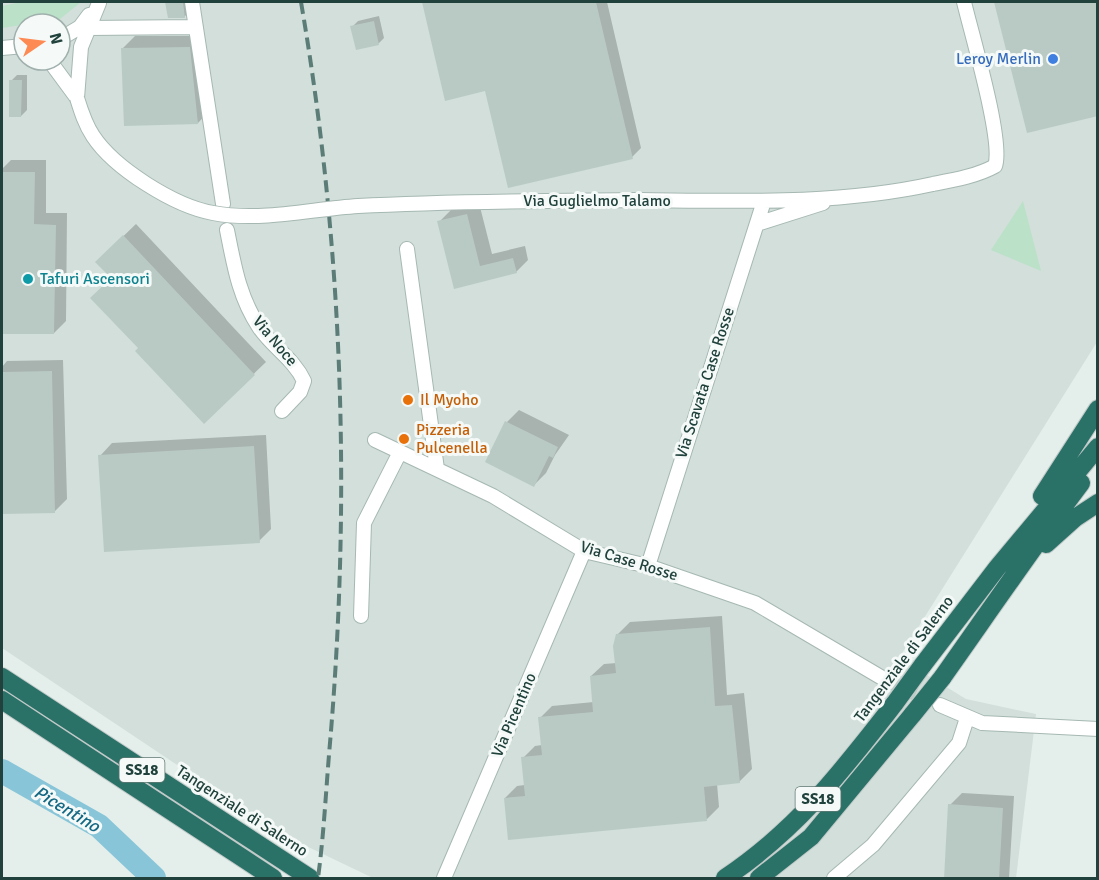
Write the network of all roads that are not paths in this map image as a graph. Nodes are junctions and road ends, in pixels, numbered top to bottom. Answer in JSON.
{"nodes":[{"id":1,"x":99,"y":2,"type":"edge"},
{"id":2,"x":192,"y":2,"type":"edge"},
{"id":3,"x":964,"y":2,"type":"edge"},
{"id":4,"x":196,"y":27,"type":"junction"},
{"id":5,"x":88,"y":28,"type":"junction"},
{"id":6,"x":72,"y":33,"type":"edge"},
{"id":7,"x":72,"y":51,"type":"edge"},
{"id":8,"x":78,"y":62,"type":"junction"},
{"id":9,"x":59,"y":72,"type":"edge"},
{"id":10,"x":61,"y":72,"type":"edge"},
{"id":11,"x":61,"y":75,"type":"junction"},
{"id":12,"x":77,"y":98,"type":"junction"},
{"id":13,"x":846,"y":196,"type":"junction"},
{"id":14,"x":764,"y":201,"type":"junction"},
{"id":15,"x":223,"y":204,"type":"dead end"},
{"id":16,"x":757,"y":224,"type":"junction"},
{"id":17,"x":228,"y":230,"type":"dead end"},
{"id":18,"x":407,"y":249,"type":"dead end"},
{"id":19,"x":1098,"y":409,"type":"edge"},
{"id":20,"x":282,"y":411,"type":"dead end"},
{"id":21,"x":375,"y":440,"type":"dead end"},
{"id":22,"x":1098,"y":447,"type":"edge"},
{"id":23,"x":400,"y":452,"type":"junction"},
{"id":24,"x":1098,"y":464,"type":"edge"},
{"id":25,"x":437,"y":469,"type":"junction"},
{"id":26,"x":1098,"y":503,"type":"edge"},
{"id":27,"x":584,"y":550,"type":"junction"},
{"id":28,"x":648,"y":566,"type":"junction"},
{"id":29,"x":997,"y":568,"type":"junction"},
{"id":30,"x":1008,"y":586,"type":"junction"},
{"id":31,"x":361,"y":616,"type":"dead end"},
{"id":32,"x":2,"y":677,"type":"edge"},
{"id":33,"x":884,"y":679,"type":"tunnel mouth"},
{"id":34,"x":2,"y":700,"type":"edge"},
{"id":35,"x":940,"y":705,"type":"tunnel mouth"},
{"id":36,"x":966,"y":718,"type":"junction"},
{"id":37,"x":1098,"y":729,"type":"edge"},
{"id":38,"x":273,"y":878,"type":"edge"},
{"id":39,"x":310,"y":879,"type":"edge"},
{"id":40,"x":444,"y":879,"type":"edge"},
{"id":41,"x":725,"y":879,"type":"edge"},
{"id":42,"x":759,"y":879,"type":"edge"},
{"id":43,"x":834,"y":879,"type":"edge"}],
"edges":[{"from":1,"to":5,"type":"street"},
{"from":1,"to":6,"type":"street"},
{"from":2,"to":4,"type":"street"},
{"from":3,"to":13,"type":"street","name":"Via Guglielmo Talamo"},
{"from":4,"to":5,"type":"street"},
{"from":4,"to":15,"type":"street"},
{"from":5,"to":8,"type":"street"},
{"from":7,"to":8,"type":"street"},
{"from":8,"to":12,"type":"street"},
{"from":9,"to":11,"type":"street"},
{"from":10,"to":11,"type":"street"},
{"from":11,"to":12,"type":"street"},
{"from":12,"to":14,"type":"street","name":"Via Guglielmo Talamo","bridge":true},
{"from":13,"to":14,"type":"street","name":"Via Guglielmo Talamo"},
{"from":13,"to":16,"type":"street"},
{"from":14,"to":16,"type":"street","name":"Via Scavata Case Rosse"},
{"from":16,"to":28,"type":"street","name":"Via Scavata Case Rosse"},
{"from":17,"to":20,"type":"street","name":"Via Noce"},
{"from":18,"to":25,"type":"street"},
{"from":19,"to":29,"type":"highway","number":"SS18"},
{"from":21,"to":23,"type":"street","name":"Via Case Rosse"},
{"from":22,"to":29,"type":"highway","name":"Tangenziale di Salerno","number":"SS18"},
{"from":23,"to":25,"type":"street","name":"Via Case Rosse"},
{"from":23,"to":31,"type":"street"},
{"from":24,"to":30,"type":"highway","number":"SS18"},
{"from":25,"to":27,"type":"street","name":"Via Case Rosse"},
{"from":26,"to":30,"type":"highway","number":"SS18"},
{"from":27,"to":28,"type":"street","name":"Via Case Rosse"},
{"from":27,"to":40,"type":"street","name":"Via Picentino"},
{"from":28,"to":33,"type":"street","name":"Via Case Rosse"},
{"from":29,"to":41,"type":"highway","name":"Tangenziale di Salerno","number":"SS18","bridge":true},
{"from":30,"to":42,"type":"highway","number":"SS18","bridge":true},
{"from":32,"to":39,"type":"highway","name":"Tangenziale di Salerno","number":"SS18"},
{"from":34,"to":38,"type":"highway","number":"SS18"},
{"from":35,"to":36,"type":"street"},
{"from":36,"to":37,"type":"street"},
{"from":36,"to":43,"type":"street"}]}
